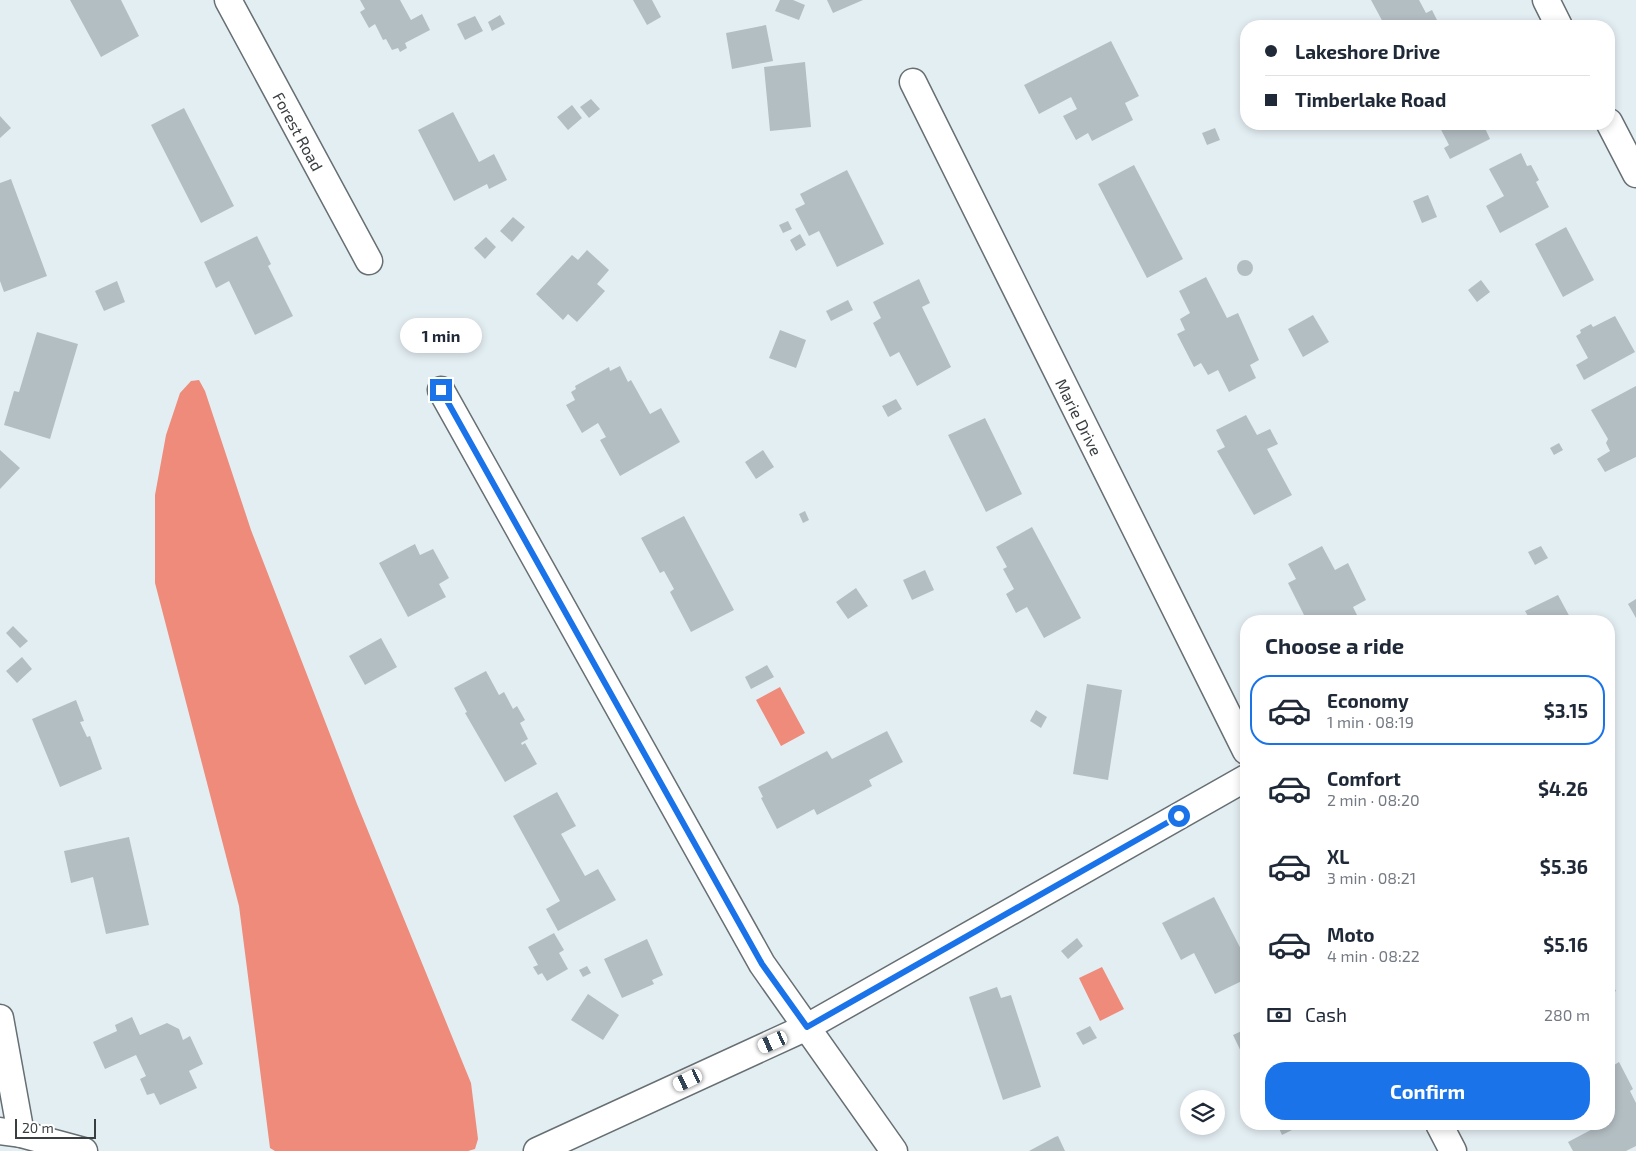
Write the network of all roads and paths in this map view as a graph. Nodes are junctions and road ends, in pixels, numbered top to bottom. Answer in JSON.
{"nodes":[{"id":1,"x":228,"y":0,"type":"edge"},
{"id":2,"x":1546,"y":0,"type":"edge"},
{"id":3,"x":1556,"y":20,"type":"edge"},
{"id":4,"x":913,"y":82,"type":"dead end"},
{"id":5,"x":1613,"y":130,"type":"edge"},
{"id":6,"x":1636,"y":174,"type":"edge"},
{"id":7,"x":369,"y":261,"type":"dead end"},
{"id":8,"x":441,"y":390,"type":"dead end"},
{"id":9,"x":1240,"y":739,"type":"edge"},
{"id":10,"x":1240,"y":781,"type":"edge"},
{"id":11,"x":0,"y":1018,"type":"edge"},
{"id":12,"x":807,"y":1027,"type":"junction"},
{"id":13,"x":1442,"y":1130,"type":"edge"},
{"id":14,"x":10,"y":1133,"type":"edge"},
{"id":15,"x":84,"y":1151,"type":"edge"},
{"id":16,"x":537,"y":1151,"type":"edge"},
{"id":17,"x":894,"y":1151,"type":"edge"},
{"id":18,"x":1453,"y":1151,"type":"edge"}],
"edges":[{"from":1,"to":7,"type":"street","name":"Forest Road"},
{"from":2,"to":3,"type":"street"},
{"from":4,"to":9,"type":"street","name":"Marie Drive"},
{"from":5,"to":6,"type":"street"},
{"from":8,"to":12,"type":"street"},
{"from":10,"to":12,"type":"street"},
{"from":11,"to":14,"type":"street"},
{"from":12,"to":16,"type":"street"},
{"from":12,"to":17,"type":"street"},
{"from":13,"to":18,"type":"street"},
{"from":14,"to":15,"type":"street"}]}
